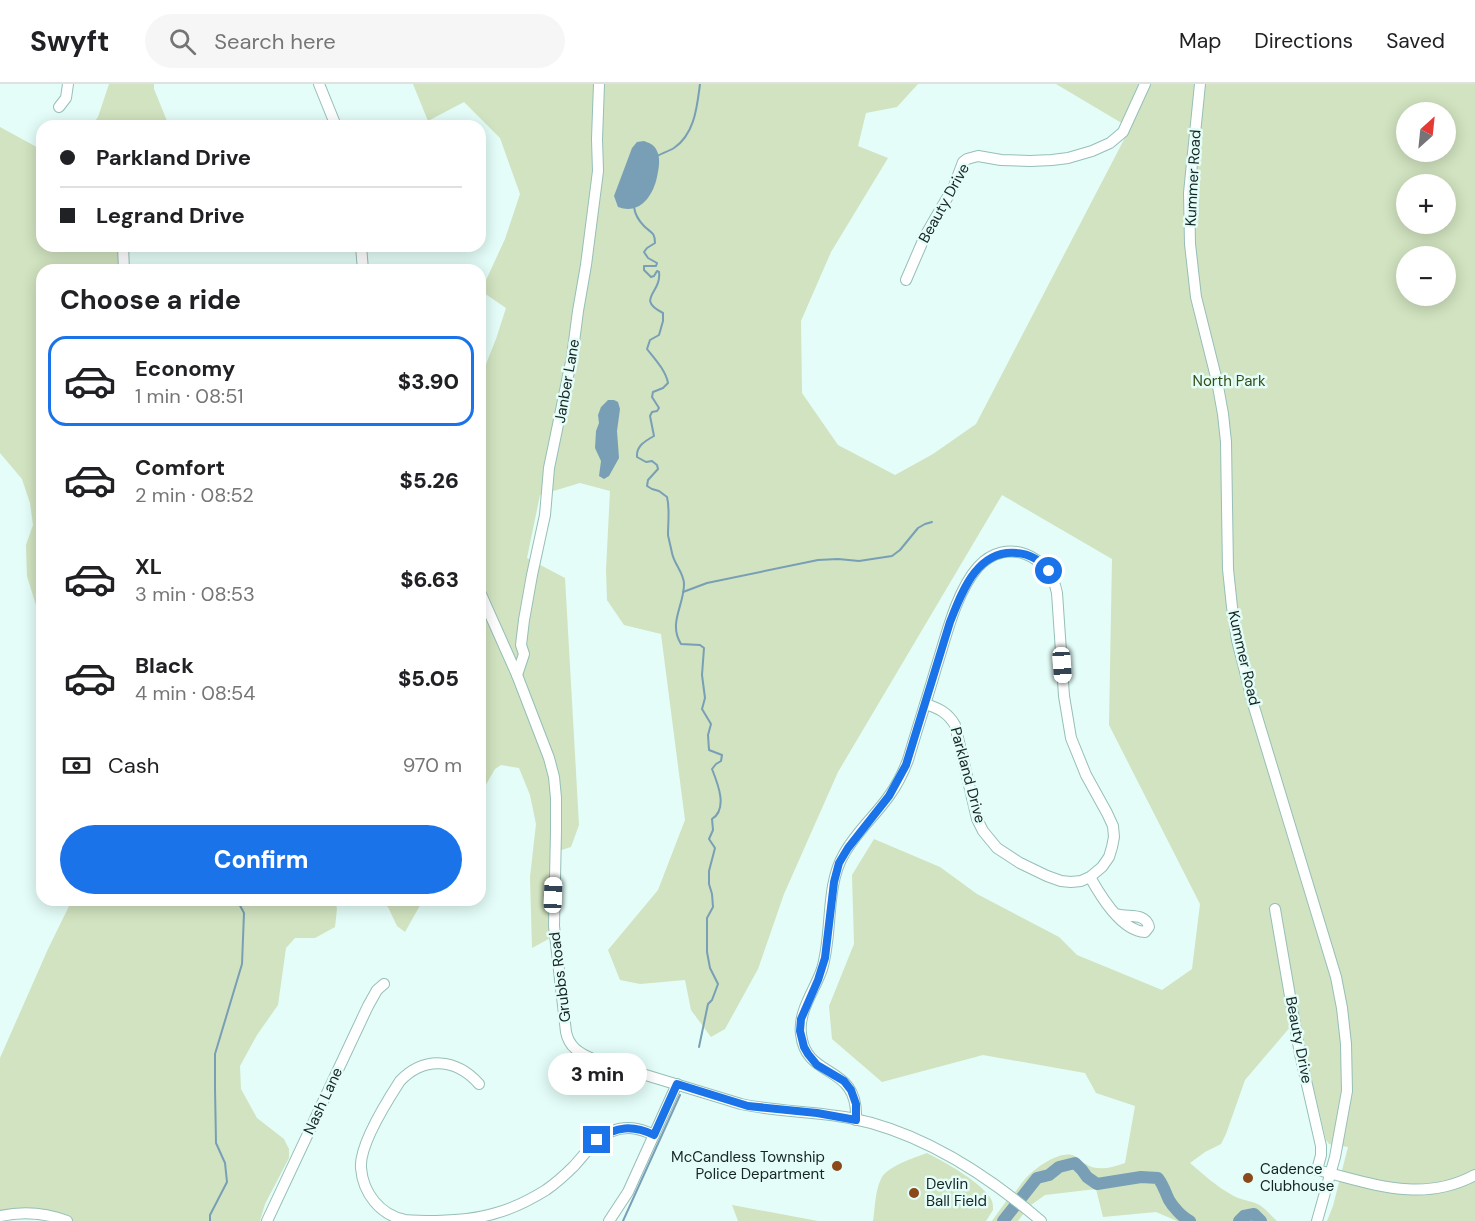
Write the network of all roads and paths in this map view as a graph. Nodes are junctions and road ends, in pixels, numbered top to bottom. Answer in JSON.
{"nodes":[{"id":1,"x":68,"y":84,"type":"edge"},
{"id":2,"x":319,"y":84,"type":"edge"},
{"id":3,"x":599,"y":84,"type":"edge"},
{"id":4,"x":1145,"y":84,"type":"edge"},
{"id":5,"x":1200,"y":84,"type":"edge"},
{"id":6,"x":59,"y":107,"type":"dead end"},
{"id":7,"x":334,"y":120,"type":"edge"},
{"id":8,"x":906,"y":280,"type":"dead end"},
{"id":9,"x":486,"y":605,"type":"edge"},
{"id":10,"x":517,"y":675,"type":"junction"},
{"id":11,"x":925,"y":704,"type":"junction"},
{"id":12,"x":1090,"y":877,"type":"junction"},
{"id":13,"x":1275,"y":909,"type":"dead end"},
{"id":14,"x":1116,"y":914,"type":"dead end"},
{"id":15,"x":384,"y":984,"type":"dead end"},
{"id":16,"x":479,"y":1084,"type":"dead end"},
{"id":17,"x":677,"y":1084,"type":"junction"},
{"id":18,"x":856,"y":1120,"type":"junction"},
{"id":19,"x":654,"y":1135,"type":"junction"},
{"id":20,"x":1330,"y":1173,"type":"junction"},
{"id":21,"x":1475,"y":1175,"type":"edge"},
{"id":22,"x":0,"y":1216,"type":"edge"},
{"id":23,"x":67,"y":1221,"type":"edge"},
{"id":24,"x":267,"y":1221,"type":"edge"},
{"id":25,"x":609,"y":1221,"type":"edge"},
{"id":26,"x":1041,"y":1221,"type":"edge"},
{"id":27,"x":1317,"y":1221,"type":"edge"}],
"edges":[{"from":1,"to":6,"type":"street"},
{"from":2,"to":7,"type":"street"},
{"from":3,"to":10,"type":"street","name":"Janber Lane"},
{"from":4,"to":8,"type":"street","name":"Beauty Drive"},
{"from":5,"to":20,"type":"street","name":"Kummer Road"},
{"from":9,"to":10,"type":"street","name":"Grubbs Road"},
{"from":10,"to":17,"type":"street","name":"Grubbs Road"},
{"from":11,"to":12,"type":"street","name":"Parkland Drive"},
{"from":11,"to":12,"type":"street"},
{"from":11,"to":18,"type":"street"},
{"from":12,"to":14,"type":"street"},
{"from":13,"to":20,"type":"street","name":"Beauty Drive"},
{"from":15,"to":24,"type":"street","name":"Nash Lane"},
{"from":16,"to":19,"type":"street"},
{"from":17,"to":18,"type":"street","name":"Grubbs Road"},
{"from":17,"to":19,"type":"street"},
{"from":18,"to":26,"type":"street","name":"Grubbs Road"},
{"from":19,"to":25,"type":"street"},
{"from":20,"to":21,"type":"street"},
{"from":20,"to":27,"type":"street","name":"Kummer Road"},
{"from":22,"to":23,"type":"street"}]}
